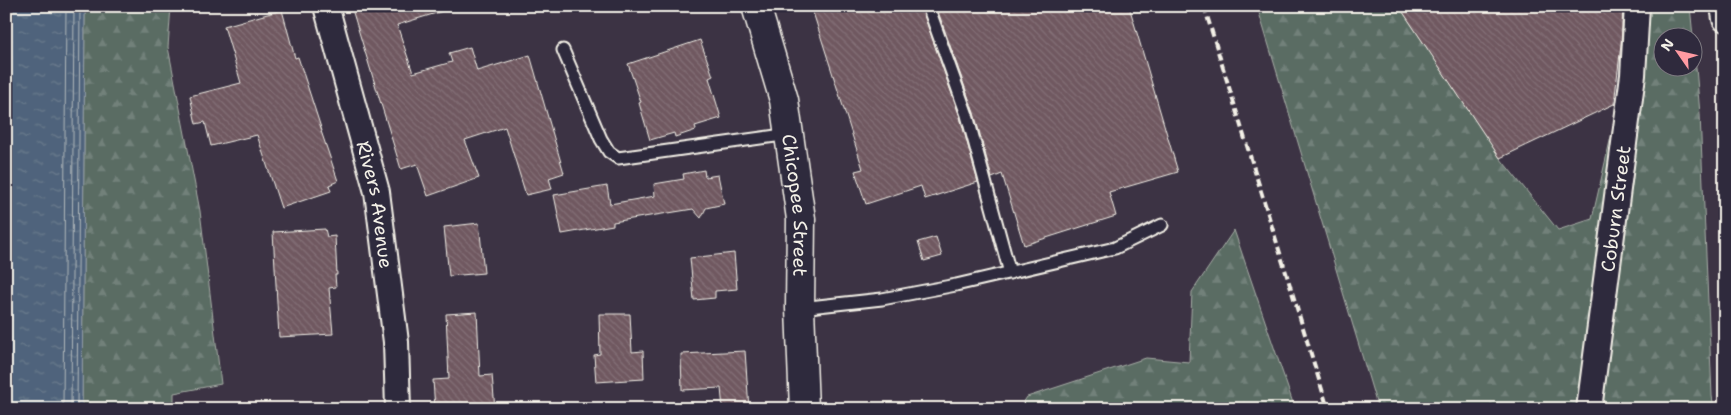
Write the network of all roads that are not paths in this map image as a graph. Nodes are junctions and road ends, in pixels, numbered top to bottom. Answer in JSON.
{"nodes":[{"id":1,"x":326,"y":6,"type":"edge"},
{"id":2,"x":756,"y":6,"type":"edge"},
{"id":3,"x":928,"y":6,"type":"edge"},
{"id":4,"x":1637,"y":6,"type":"edge"},
{"id":5,"x":1723,"y":6,"type":"edge"},
{"id":6,"x":1725,"y":19,"type":"edge"},
{"id":7,"x":563,"y":50,"type":"dead end"},
{"id":8,"x":790,"y":134,"type":"junction"},
{"id":9,"x":1162,"y":225,"type":"dead end"},
{"id":10,"x":1010,"y":273,"type":"junction"},
{"id":11,"x":800,"y":308,"type":"junction"},
{"id":12,"x":398,"y":409,"type":"edge"},
{"id":13,"x":804,"y":409,"type":"edge"},
{"id":14,"x":1589,"y":409,"type":"edge"}],
"edges":[{"from":1,"to":12,"type":"street","name":"Rivers Avenue"},
{"from":2,"to":8,"type":"main road","name":"Chicopee Street"},
{"from":3,"to":10,"type":"lane"},
{"from":4,"to":14,"type":"street","name":"Coburn Street"},
{"from":5,"to":6,"type":"street"},
{"from":7,"to":8,"type":"lane"},
{"from":8,"to":11,"type":"main road","name":"Chicopee Street"},
{"from":9,"to":10,"type":"lane"},
{"from":10,"to":11,"type":"lane"},
{"from":11,"to":13,"type":"main road","name":"Chicopee Street"}]}
